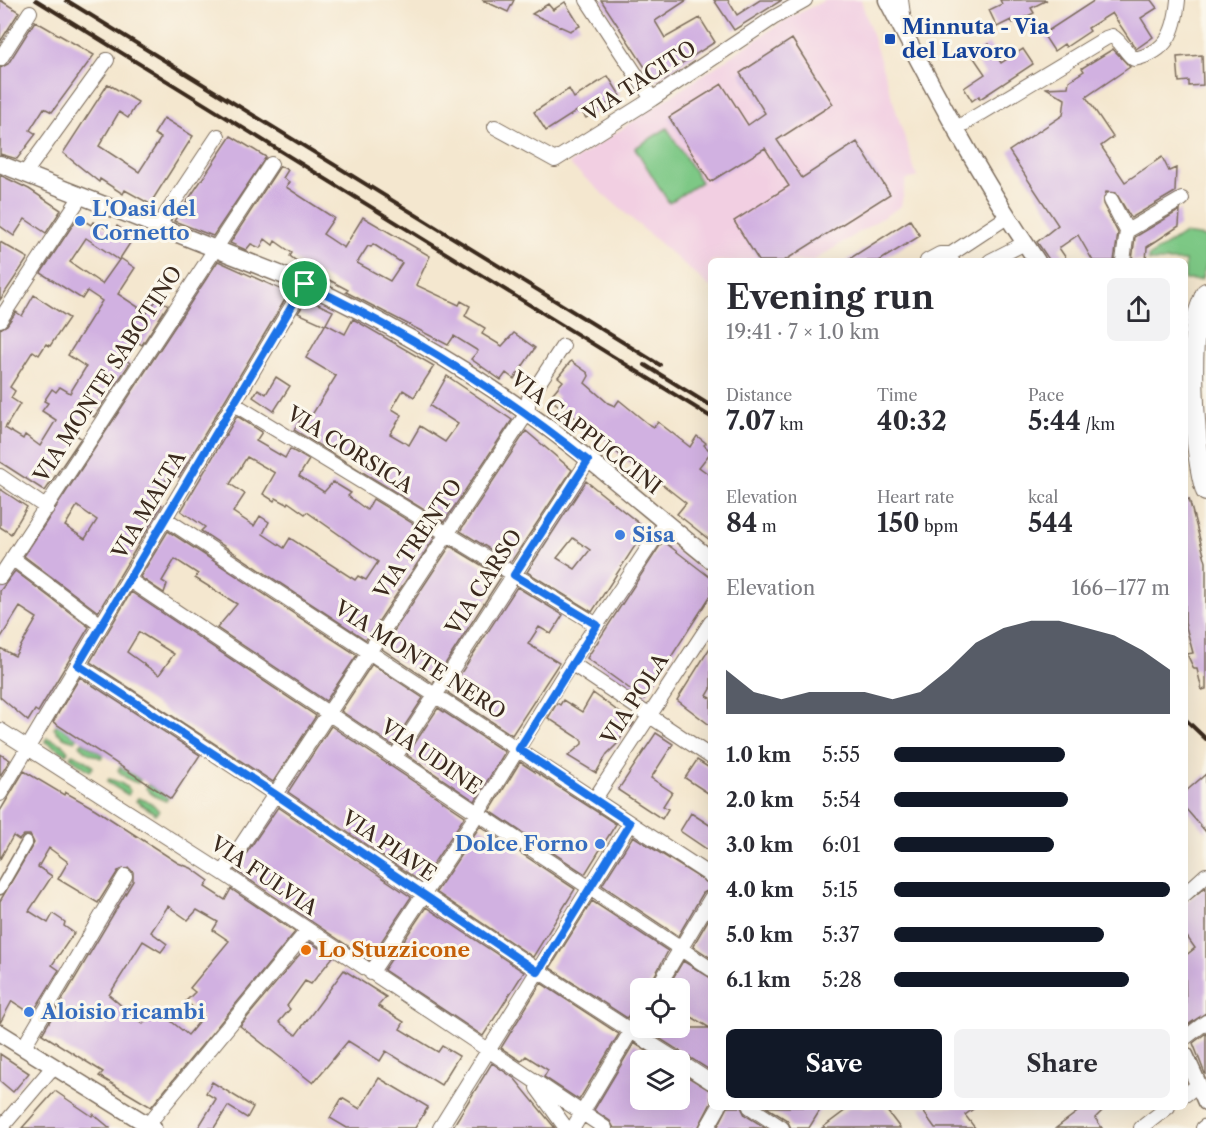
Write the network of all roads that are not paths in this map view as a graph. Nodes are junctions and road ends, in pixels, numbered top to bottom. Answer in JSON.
{"nodes":[{"id":1,"x":587,"y":0,"type":"edge"},
{"id":2,"x":805,"y":0,"type":"edge"},
{"id":3,"x":887,"y":0,"type":"edge"},
{"id":4,"x":901,"y":0,"type":"edge"},
{"id":5,"x":1178,"y":0,"type":"edge"},
{"id":6,"x":30,"y":12,"type":"dead end"},
{"id":7,"x":907,"y":40,"type":"junction"},
{"id":8,"x":0,"y":59,"type":"edge"},
{"id":9,"x":107,"y":60,"type":"dead end"},
{"id":10,"x":652,"y":99,"type":"junction"},
{"id":11,"x":495,"y":127,"type":"dead end"},
{"id":12,"x":955,"y":129,"type":"junction"},
{"id":13,"x":218,"y":136,"type":"dead end"},
{"id":14,"x":0,"y":164,"type":"edge"},
{"id":15,"x":271,"y":164,"type":"dead end"},
{"id":16,"x":25,"y":173,"type":"junction"},
{"id":17,"x":81,"y":196,"type":"junction"},
{"id":18,"x":1182,"y":199,"type":"dead end"},
{"id":19,"x":1111,"y":200,"type":"dead end"},
{"id":20,"x":1007,"y":217,"type":"junction"},
{"id":21,"x":158,"y":226,"type":"junction"},
{"id":22,"x":1127,"y":231,"type":"junction"},
{"id":23,"x":1025,"y":243,"type":"junction"},
{"id":24,"x":214,"y":250,"type":"junction"},
{"id":25,"x":932,"y":258,"type":"edge"},
{"id":26,"x":952,"y":258,"type":"edge"},
{"id":27,"x":996,"y":258,"type":"edge"},
{"id":28,"x":1035,"y":258,"type":"edge"},
{"id":29,"x":1123,"y":258,"type":"edge"},
{"id":30,"x":305,"y":284,"type":"junction"},
{"id":31,"x":1206,"y":293,"type":"edge"},
{"id":32,"x":0,"y":320,"type":"edge"},
{"id":33,"x":1206,"y":335,"type":"edge"},
{"id":34,"x":563,"y":346,"type":"dead end"},
{"id":35,"x":1206,"y":370,"type":"edge"},
{"id":36,"x":234,"y":404,"type":"junction"},
{"id":37,"x":527,"y":413,"type":"junction"},
{"id":38,"x":1191,"y":430,"type":"edge"},
{"id":39,"x":588,"y":461,"type":"junction"},
{"id":40,"x":0,"y":476,"type":"edge"},
{"id":41,"x":1206,"y":491,"type":"edge"},
{"id":42,"x":47,"y":508,"type":"junction"},
{"id":43,"x":166,"y":519,"type":"junction"},
{"id":44,"x":665,"y":523,"type":"junction"},
{"id":45,"x":447,"y":535,"type":"junction"},
{"id":46,"x":12,"y":558,"type":"junction"},
{"id":47,"x":708,"y":558,"type":"edge"},
{"id":48,"x":514,"y":575,"type":"junction"},
{"id":49,"x":0,"y":577,"type":"edge"},
{"id":50,"x":129,"y":580,"type":"junction"},
{"id":51,"x":101,"y":625,"type":"junction"},
{"id":52,"x":597,"y":625,"type":"junction"},
{"id":53,"x":708,"y":626,"type":"edge"},
{"id":54,"x":368,"y":651,"type":"junction"},
{"id":55,"x":571,"y":663,"type":"junction"},
{"id":56,"x":78,"y":665,"type":"junction"},
{"id":57,"x":436,"y":694,"type":"junction"},
{"id":58,"x":327,"y":713,"type":"junction"},
{"id":59,"x":649,"y":715,"type":"junction"},
{"id":60,"x":0,"y":730,"type":"edge"},
{"id":61,"x":28,"y":747,"type":"junction"},
{"id":62,"x":519,"y":749,"type":"junction"},
{"id":63,"x":708,"y":755,"type":"edge"},
{"id":64,"x":395,"y":757,"type":"junction"},
{"id":65,"x":0,"y":794,"type":"edge"},
{"id":66,"x":275,"y":794,"type":"junction"},
{"id":67,"x":594,"y":800,"type":"junction"},
{"id":68,"x":478,"y":813,"type":"junction"},
{"id":69,"x":630,"y":823,"type":"junction"},
{"id":70,"x":27,"y":842,"type":"dead end"},
{"id":71,"x":223,"y":873,"type":"junction"},
{"id":72,"x":708,"y":874,"type":"edge"},
{"id":73,"x":1206,"y":875,"type":"edge"},
{"id":74,"x":125,"y":876,"type":"dead end"},
{"id":75,"x":590,"y":887,"type":"junction"},
{"id":76,"x":0,"y":889,"type":"edge"},
{"id":77,"x":1188,"y":891,"type":"edge"},
{"id":78,"x":423,"y":894,"type":"junction"},
{"id":79,"x":708,"y":903,"type":"edge"},
{"id":80,"x":307,"y":931,"type":"junction"},
{"id":81,"x":681,"y":949,"type":"junction"},
{"id":82,"x":708,"y":967,"type":"edge"},
{"id":83,"x":538,"y":972,"type":"junction"},
{"id":84,"x":371,"y":973,"type":"junction"},
{"id":85,"x":663,"y":978,"type":"edge"},
{"id":86,"x":1206,"y":1022,"type":"edge"},
{"id":87,"x":630,"y":1031,"type":"edge"},
{"id":88,"x":0,"y":1033,"type":"edge"},
{"id":89,"x":630,"y":1034,"type":"edge"},
{"id":90,"x":1188,"y":1036,"type":"edge"},
{"id":91,"x":641,"y":1038,"type":"edge"},
{"id":92,"x":23,"y":1048,"type":"junction"},
{"id":93,"x":660,"y":1050,"type":"edge"},
{"id":94,"x":489,"y":1051,"type":"junction"},
{"id":95,"x":53,"y":1067,"type":"junction"},
{"id":96,"x":690,"y":1069,"type":"edge"},
{"id":97,"x":1188,"y":1072,"type":"edge"},
{"id":98,"x":708,"y":1080,"type":"edge"},
{"id":99,"x":532,"y":1081,"type":"junction"},
{"id":100,"x":1191,"y":1090,"type":"edge"},
{"id":101,"x":1206,"y":1102,"type":"edge"},
{"id":102,"x":717,"y":1110,"type":"edge"},
{"id":103,"x":755,"y":1110,"type":"edge"},
{"id":104,"x":1164,"y":1110,"type":"edge"},
{"id":105,"x":583,"y":1114,"type":"junction"},
{"id":106,"x":149,"y":1127,"type":"edge"},
{"id":107,"x":1,"y":1128,"type":"edge"},
{"id":108,"x":440,"y":1128,"type":"edge"},
{"id":109,"x":566,"y":1128,"type":"edge"},
{"id":110,"x":573,"y":1128,"type":"edge"},
{"id":111,"x":605,"y":1128,"type":"edge"},
{"id":112,"x":707,"y":1128,"type":"edge"},
{"id":113,"x":782,"y":1128,"type":"edge"},
{"id":114,"x":1141,"y":1128,"type":"edge"}],
"edges":[{"from":1,"to":10,"type":"street"},
{"from":2,"to":10,"type":"street","name":"VIA TACITO"},
{"from":3,"to":7,"type":"street"},
{"from":4,"to":7,"type":"street"},
{"from":5,"to":12,"type":"street"},
{"from":6,"to":8,"type":"street"},
{"from":7,"to":12,"type":"street"},
{"from":9,"to":16,"type":"street"},
{"from":10,"to":11,"type":"street","name":"VIA TACITO"},
{"from":12,"to":20,"type":"street"},
{"from":13,"to":21,"type":"street"},
{"from":14,"to":16,"type":"street","name":"VIA CAPPUCCINI"},
{"from":15,"to":24,"type":"street","name":"VIA MONTE SABOTINO"},
{"from":16,"to":17,"type":"street","name":"VIA CAPPUCCINI"},
{"from":17,"to":21,"type":"street","name":"VIA CAPPUCCINI"},
{"from":17,"to":32,"type":"street"},
{"from":18,"to":22,"type":"street"},
{"from":19,"to":22,"type":"street"},
{"from":20,"to":23,"type":"street"},
{"from":20,"to":26,"type":"street"},
{"from":21,"to":24,"type":"street","name":"VIA CAPPUCCINI"},
{"from":22,"to":29,"type":"street"},
{"from":23,"to":27,"type":"street"},
{"from":23,"to":28,"type":"street"},
{"from":24,"to":30,"type":"street","name":"VIA CAPPUCCINI"},
{"from":24,"to":42,"type":"street","name":"VIA MONTE SABOTINO"},
{"from":25,"to":26,"type":"street"},
{"from":30,"to":36,"type":"street","name":"VIA MALTA"},
{"from":30,"to":37,"type":"street","name":"VIA CAPPUCCINI"},
{"from":31,"to":38,"type":"main road"},
{"from":33,"to":35,"type":"main road"},
{"from":34,"to":37,"type":"street","name":"VIA TRENTO"},
{"from":36,"to":43,"type":"street","name":"VIA MALTA"},
{"from":36,"to":45,"type":"street","name":"VIA CORSICA"},
{"from":37,"to":39,"type":"street","name":"VIA CAPPUCCINI"},
{"from":37,"to":45,"type":"street","name":"VIA TRENTO"},
{"from":38,"to":41,"type":"main road"},
{"from":39,"to":44,"type":"street","name":"VIA CAPPUCCINI"},
{"from":39,"to":48,"type":"street","name":"VIA CARSO"},
{"from":40,"to":42,"type":"street"},
{"from":42,"to":46,"type":"street","name":"VIA MONTE SABOTINO"},
{"from":43,"to":50,"type":"street","name":"VIA MALTA"},
{"from":43,"to":54,"type":"street","name":"VIA MONTE NERO"},
{"from":44,"to":47,"type":"street","name":"VIA CAPPUCCINI"},
{"from":44,"to":52,"type":"street"},
{"from":45,"to":48,"type":"street","name":"VIA CORSICA"},
{"from":45,"to":54,"type":"street","name":"VIA TRENTO"},
{"from":46,"to":49,"type":"street","name":"VIA MONTE SABOTINO"},
{"from":46,"to":51,"type":"street"},
{"from":48,"to":52,"type":"street","name":"VIA CORSICA"},
{"from":48,"to":57,"type":"street","name":"VIA CARSO"},
{"from":50,"to":51,"type":"street","name":"VIA MALTA"},
{"from":50,"to":58,"type":"street","name":"VIA UDINE"},
{"from":51,"to":56,"type":"street","name":"VIA MALTA"},
{"from":52,"to":55,"type":"street"},
{"from":53,"to":59,"type":"street","name":"VIA POLA"},
{"from":54,"to":57,"type":"street","name":"VIA MONTE NERO"},
{"from":54,"to":58,"type":"street","name":"VIA TRENTO"},
{"from":55,"to":59,"type":"street"},
{"from":55,"to":62,"type":"street"},
{"from":56,"to":61,"type":"street","name":"VIA MALTA"},
{"from":56,"to":66,"type":"street","name":"VIA PIAVE"},
{"from":57,"to":62,"type":"street","name":"VIA MONTE NERO"},
{"from":57,"to":64,"type":"street","name":"VIA CARSO"},
{"from":58,"to":64,"type":"street","name":"VIA UDINE"},
{"from":58,"to":66,"type":"street","name":"VIA TRENTO"},
{"from":59,"to":63,"type":"street"},
{"from":59,"to":67,"type":"street","name":"VIA POLA"},
{"from":60,"to":61,"type":"street","name":"VIA FULVIA"},
{"from":61,"to":65,"type":"street","name":"VIA MALTA"},
{"from":61,"to":71,"type":"street","name":"VIA FULVIA"},
{"from":62,"to":67,"type":"street","name":"VIA MONTE NERO"},
{"from":62,"to":68,"type":"street"},
{"from":64,"to":68,"type":"street","name":"VIA UDINE"},
{"from":66,"to":71,"type":"street","name":"VIA TRENTO"},
{"from":66,"to":78,"type":"street","name":"VIA PIAVE"},
{"from":67,"to":69,"type":"street","name":"VIA MONTE NERO"},
{"from":68,"to":75,"type":"street","name":"VIA UDINE"},
{"from":68,"to":78,"type":"street"},
{"from":69,"to":72,"type":"street","name":"VIA MONTE NERO"},
{"from":69,"to":75,"type":"street"},
{"from":70,"to":76,"type":"street"},
{"from":71,"to":80,"type":"street","name":"VIA FULVIA"},
{"from":73,"to":77,"type":"street"},
{"from":74,"to":92,"type":"street"},
{"from":75,"to":81,"type":"street","name":"VIA UDINE"},
{"from":75,"to":83,"type":"street"},
{"from":78,"to":83,"type":"street","name":"VIA PIAVE"},
{"from":78,"to":84,"type":"street"},
{"from":79,"to":81,"type":"street"},
{"from":80,"to":84,"type":"street","name":"VIA FULVIA"},
{"from":80,"to":106,"type":"street"},
{"from":81,"to":82,"type":"street","name":"VIA UDINE"},
{"from":81,"to":85,"type":"street"},
{"from":83,"to":87,"type":"street","name":"VIA PIAVE"},
{"from":83,"to":94,"type":"street"},
{"from":84,"to":94,"type":"street","name":"VIA FULVIA"},
{"from":86,"to":90,"type":"street"},
{"from":88,"to":92,"type":"street"},
{"from":89,"to":105,"type":"street"},
{"from":91,"to":93,"type":"street","name":"VIA PIAVE"},
{"from":92,"to":95,"type":"street"},
{"from":94,"to":99,"type":"street","name":"VIA FULVIA"},
{"from":94,"to":108,"type":"street"},
{"from":95,"to":106,"type":"street"},
{"from":95,"to":107,"type":"street"},
{"from":96,"to":98,"type":"street","name":"VIA PIAVE"},
{"from":97,"to":100,"type":"street"},
{"from":99,"to":105,"type":"street","name":"VIA FULVIA"},
{"from":99,"to":109,"type":"street","name":"VIA FULVIA"},
{"from":100,"to":101,"type":"street"},
{"from":102,"to":112,"type":"street"},
{"from":103,"to":113,"type":"street"},
{"from":104,"to":114,"type":"street"},
{"from":105,"to":110,"type":"street"},
{"from":105,"to":111,"type":"street","name":"VIA FULVIA"}]}
